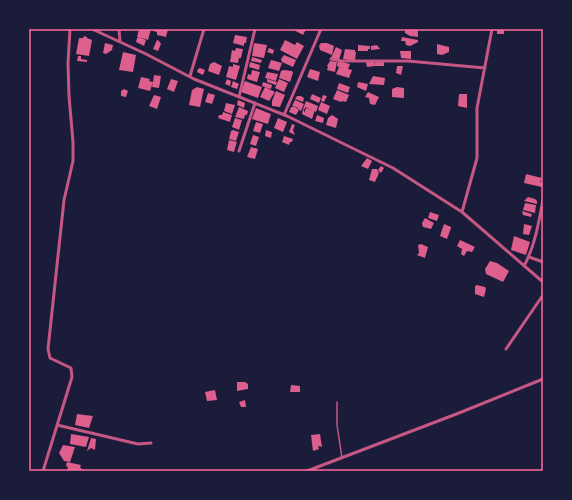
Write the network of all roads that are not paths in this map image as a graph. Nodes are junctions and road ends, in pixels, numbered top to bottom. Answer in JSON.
{"nodes":[{"id":1,"x":70,"y":29,"type":"edge"},
{"id":2,"x":92,"y":29,"type":"edge"},
{"id":3,"x":120,"y":29,"type":"edge"},
{"id":4,"x":204,"y":29,"type":"edge"},
{"id":5,"x":255,"y":29,"type":"edge"},
{"id":6,"x":321,"y":29,"type":"edge"},
{"id":7,"x":492,"y":29,"type":"edge"},
{"id":8,"x":120,"y":42,"type":"junction"},
{"id":9,"x":332,"y":59,"type":"dead end"},
{"id":10,"x":485,"y":68,"type":"junction"},
{"id":11,"x":190,"y":76,"type":"junction"},
{"id":12,"x":239,"y":97,"type":"junction"},
{"id":13,"x":255,"y":104,"type":"junction"},
{"id":14,"x":284,"y":115,"type":"junction"},
{"id":15,"x":239,"y":151,"type":"dead end"},
{"id":16,"x":543,"y":200,"type":"edge"},
{"id":17,"x":462,"y":212,"type":"junction"},
{"id":18,"x":529,"y":257,"type":"junction"},
{"id":19,"x":543,"y":262,"type":"edge"},
{"id":20,"x":524,"y":266,"type":"junction"},
{"id":21,"x":543,"y":282,"type":"edge"},
{"id":22,"x":543,"y":295,"type":"edge"},
{"id":23,"x":506,"y":348,"type":"dead end"},
{"id":24,"x":543,"y":380,"type":"edge"},
{"id":25,"x":337,"y":402,"type":"dead end"},
{"id":26,"x":57,"y":426,"type":"junction"},
{"id":27,"x":151,"y":443,"type":"dead end"},
{"id":28,"x":342,"y":458,"type":"junction"},
{"id":29,"x":43,"y":471,"type":"edge"},
{"id":30,"x":307,"y":471,"type":"edge"}],
"edges":[{"from":1,"to":26,"type":"street"},
{"from":2,"to":8,"type":"street"},
{"from":3,"to":8,"type":"street"},
{"from":4,"to":11,"type":"street"},
{"from":5,"to":12,"type":"street"},
{"from":6,"to":14,"type":"street"},
{"from":7,"to":10,"type":"street"},
{"from":8,"to":11,"type":"street"},
{"from":9,"to":10,"type":"street"},
{"from":10,"to":17,"type":"street"},
{"from":11,"to":12,"type":"street"},
{"from":12,"to":13,"type":"street"},
{"from":13,"to":14,"type":"street"},
{"from":13,"to":15,"type":"street"},
{"from":14,"to":17,"type":"street"},
{"from":16,"to":18,"type":"street"},
{"from":17,"to":20,"type":"street"},
{"from":18,"to":19,"type":"street"},
{"from":18,"to":20,"type":"street"},
{"from":20,"to":21,"type":"street"},
{"from":22,"to":23,"type":"street"},
{"from":24,"to":28,"type":"street"},
{"from":25,"to":28,"type":"lane"},
{"from":26,"to":27,"type":"street"},
{"from":26,"to":29,"type":"street"},
{"from":28,"to":30,"type":"street"}]}
